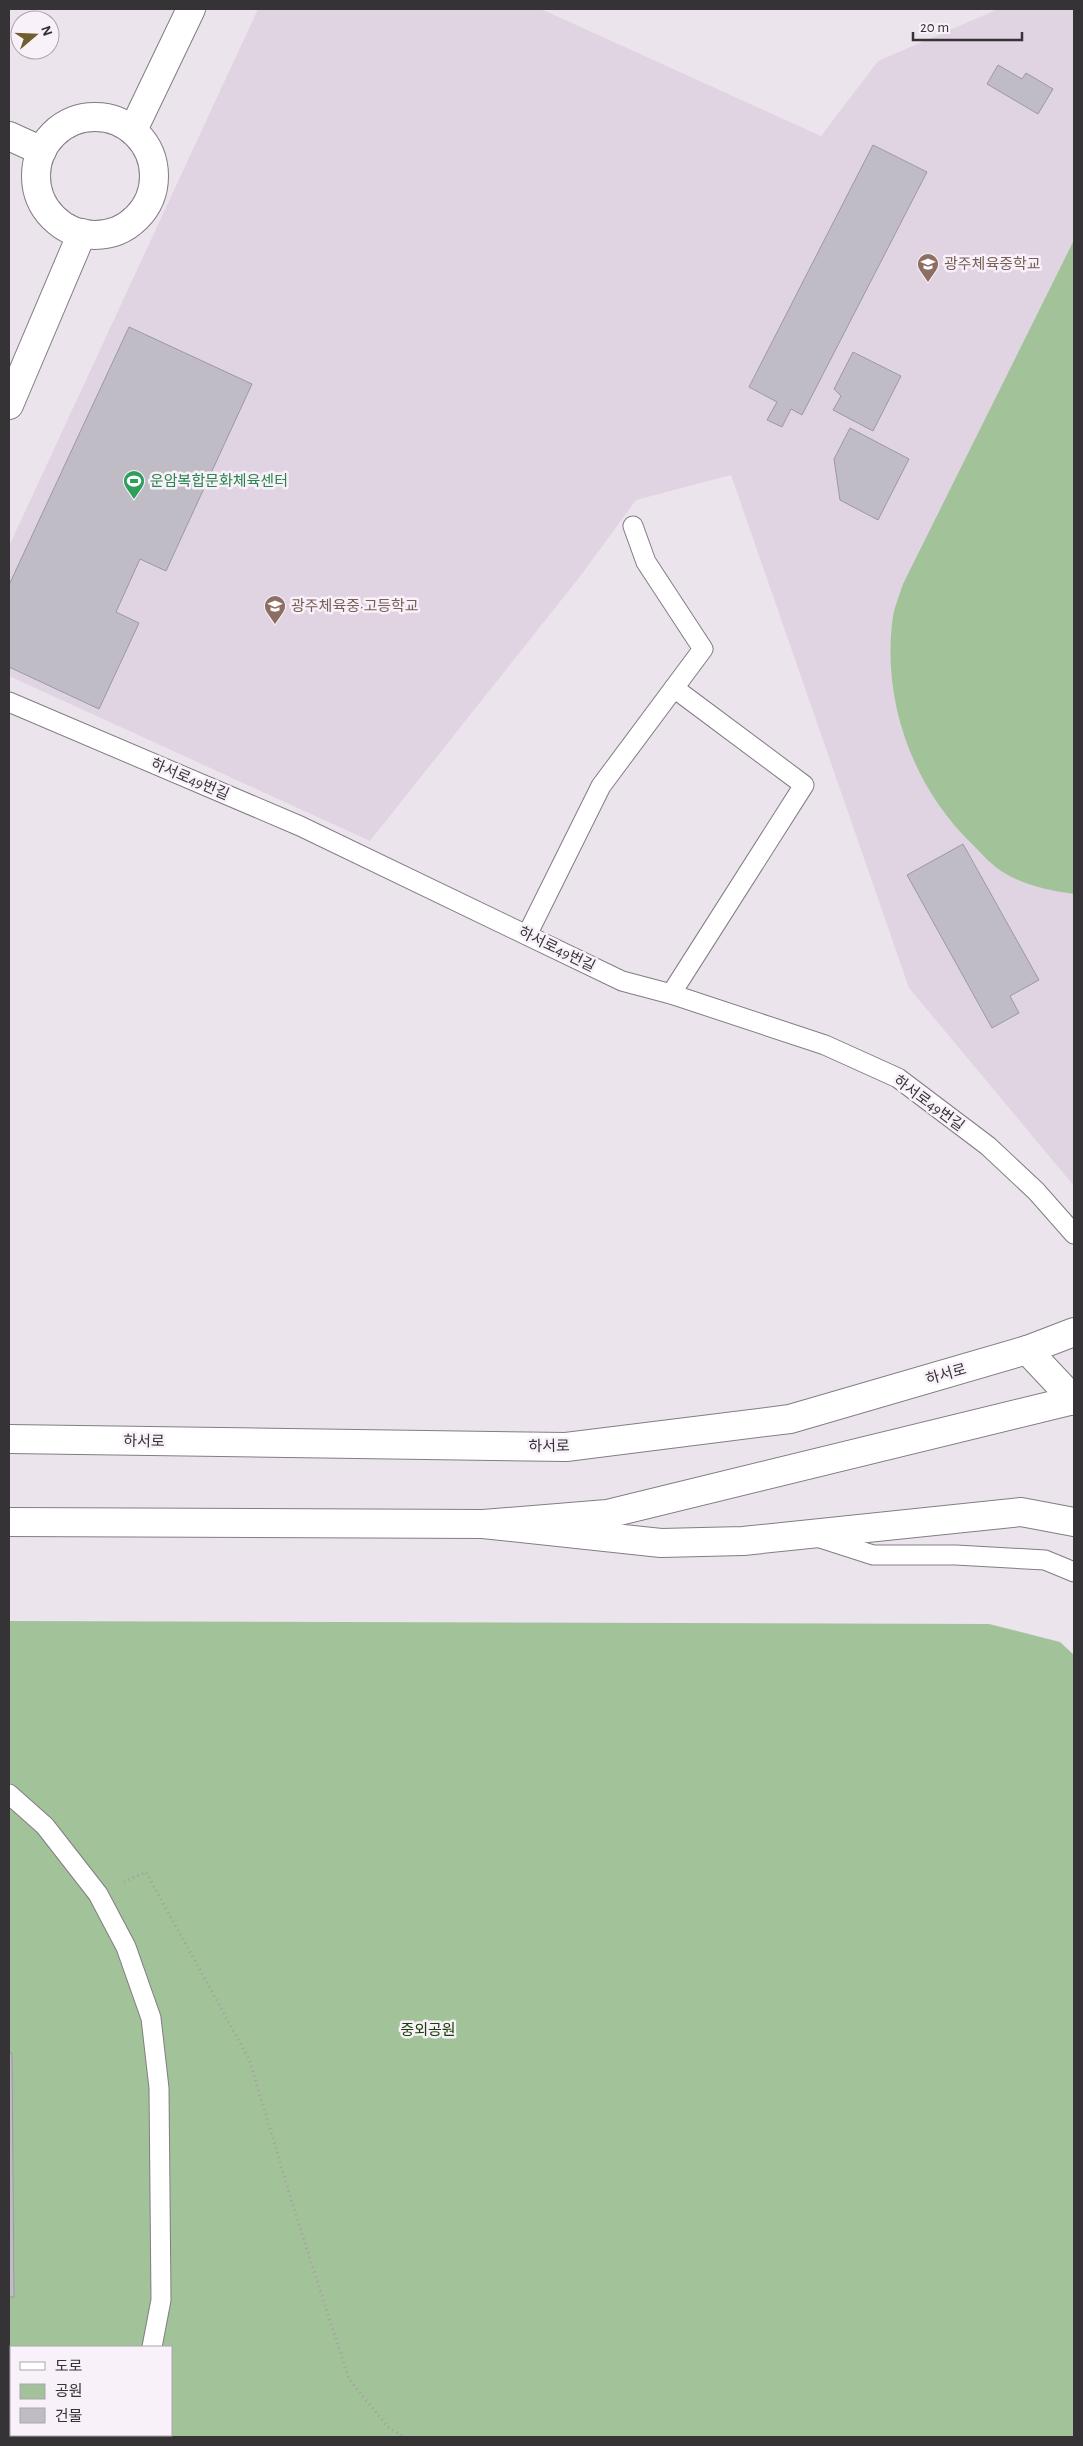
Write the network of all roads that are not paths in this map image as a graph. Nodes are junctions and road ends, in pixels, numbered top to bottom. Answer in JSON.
{"nodes":[{"id":1,"x":191,"y":9,"type":"edge"},
{"id":2,"x":133,"y":130,"type":"junction"},
{"id":3,"x":9,"y":136,"type":"edge"},
{"id":4,"x":42,"y":151,"type":"junction"},
{"id":5,"x":82,"y":233,"type":"junction"},
{"id":6,"x":9,"y":406,"type":"edge"},
{"id":7,"x":632,"y":526,"type":"dead end"},
{"id":8,"x":674,"y":688,"type":"junction"},
{"id":9,"x":9,"y":702,"type":"edge"},
{"id":10,"x":526,"y":935,"type":"junction"},
{"id":11,"x":671,"y":994,"type":"junction"},
{"id":12,"x":1074,"y":1234,"type":"edge"},
{"id":13,"x":1074,"y":1332,"type":"edge"},
{"id":14,"x":1027,"y":1350,"type":"junction"},
{"id":15,"x":1074,"y":1400,"type":"edge"},
{"id":16,"x":9,"y":1439,"type":"edge"},
{"id":17,"x":9,"y":1522,"type":"edge"},
{"id":18,"x":1074,"y":1522,"type":"edge"},
{"id":19,"x":483,"y":1524,"type":"junction"},
{"id":20,"x":808,"y":1534,"type":"junction"},
{"id":21,"x":1074,"y":1572,"type":"edge"},
{"id":22,"x":9,"y":1794,"type":"edge"},
{"id":23,"x":152,"y":2346,"type":"edge"}],
"edges":[{"from":1,"to":2,"type":"main road"},
{"from":2,"to":4,"type":"main road"},
{"from":2,"to":5,"type":"main road"},
{"from":3,"to":4,"type":"main road"},
{"from":4,"to":5,"type":"main road"},
{"from":5,"to":6,"type":"main road"},
{"from":7,"to":8,"type":"lane"},
{"from":8,"to":10,"type":"lane"},
{"from":8,"to":11,"type":"lane"},
{"from":9,"to":10,"type":"lane","name":"하서로49번길"},
{"from":10,"to":11,"type":"lane","name":"하서로49번길"},
{"from":11,"to":12,"type":"lane","name":"하서로49번길"},
{"from":13,"to":14,"type":"main road","name":"하서로"},
{"from":14,"to":15,"type":"main road"},
{"from":14,"to":16,"type":"main road","name":"하서로"},
{"from":15,"to":19,"type":"main road"},
{"from":17,"to":19,"type":"main road"},
{"from":18,"to":20,"type":"main road"},
{"from":19,"to":20,"type":"main road"},
{"from":20,"to":21,"type":"lane"},
{"from":22,"to":23,"type":"lane"}]}
